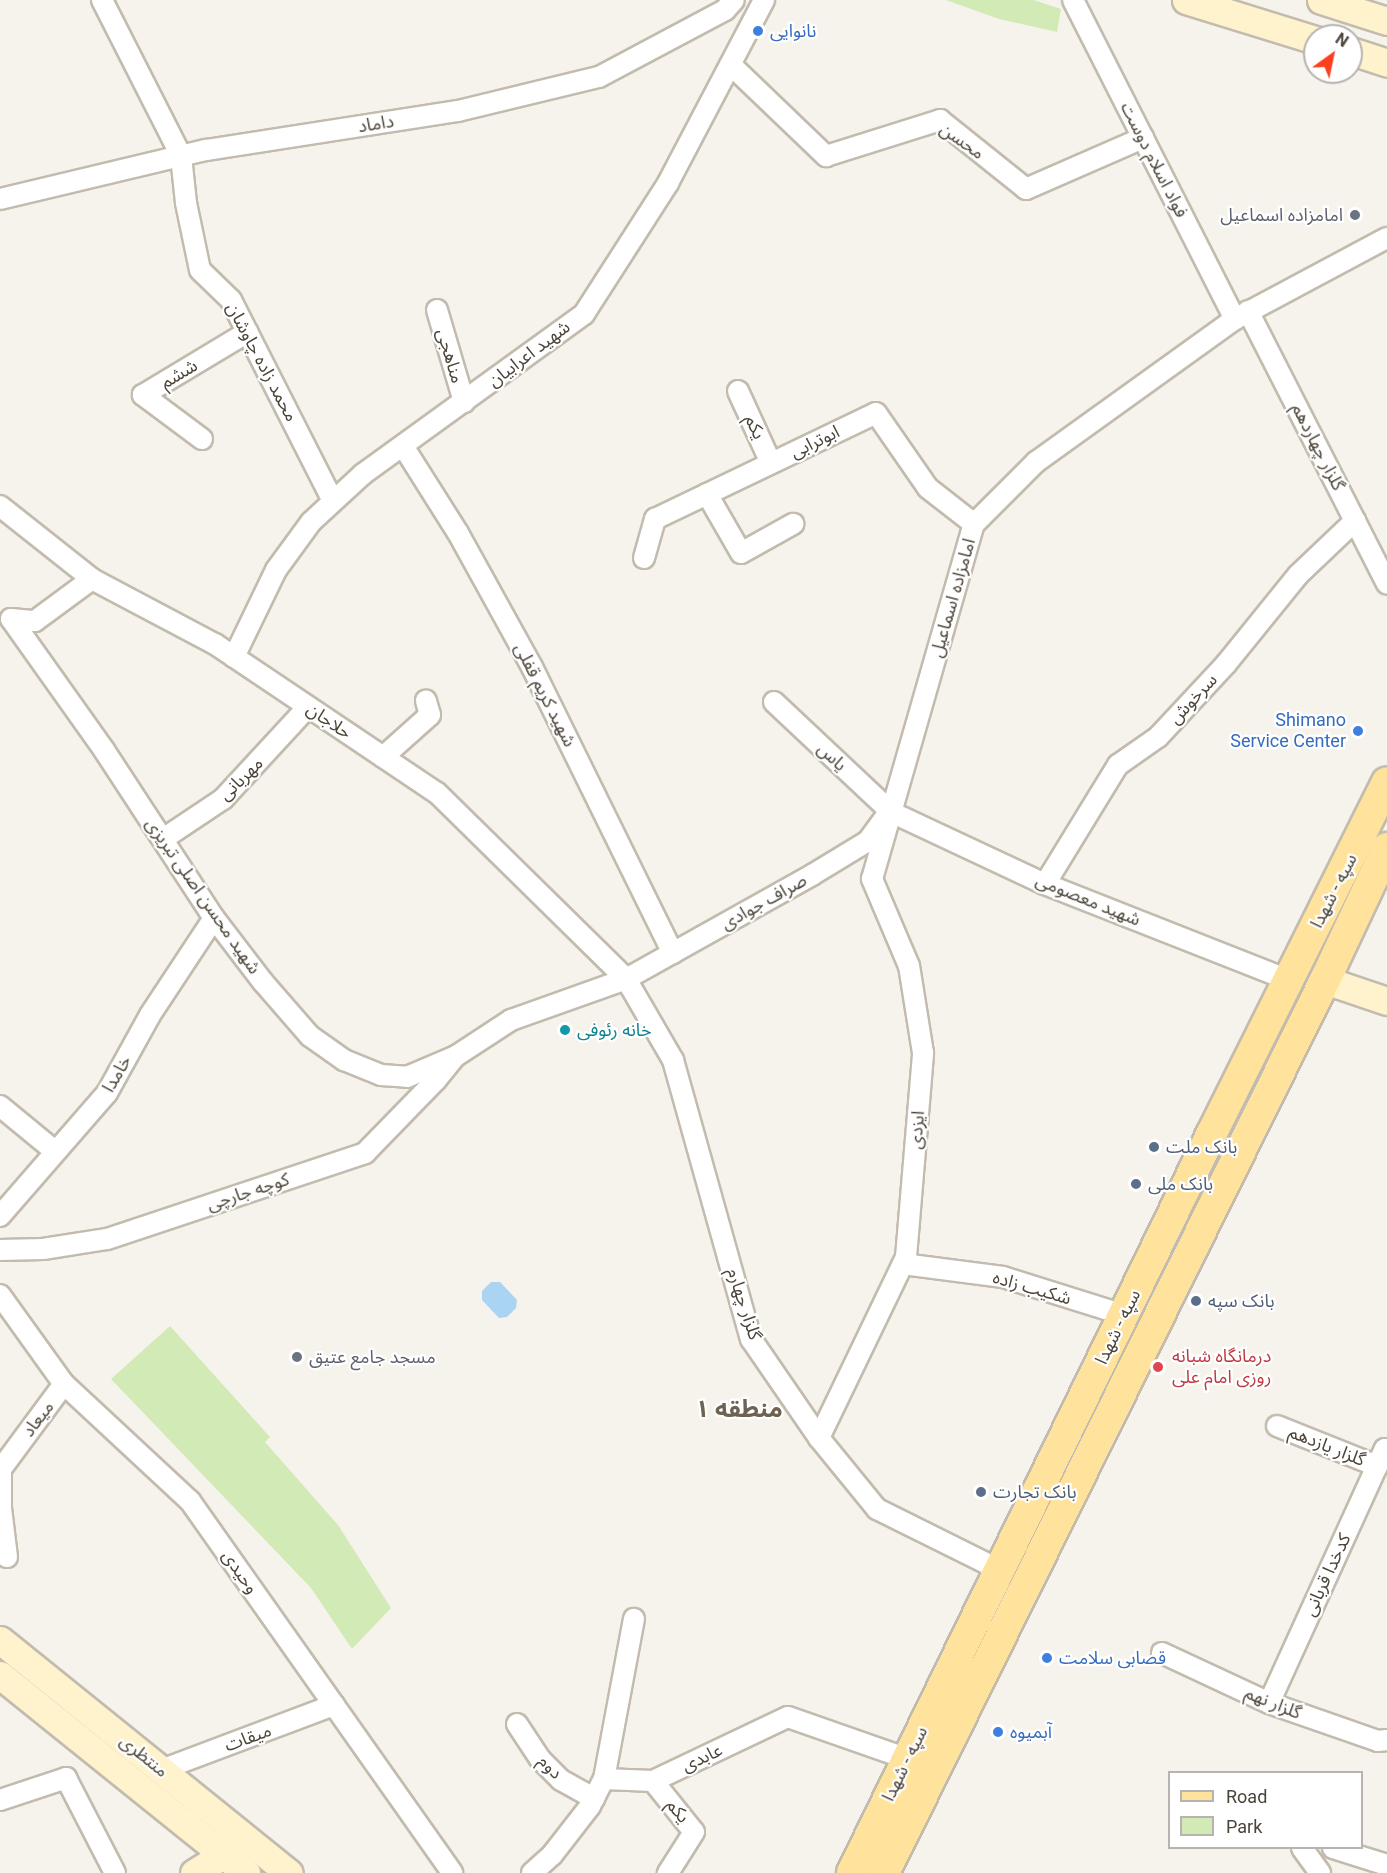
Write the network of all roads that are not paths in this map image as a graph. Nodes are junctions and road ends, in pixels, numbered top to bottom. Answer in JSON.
{"nodes":[{"id":1,"x":102,"y":0,"type":"edge"},
{"id":2,"x":734,"y":0,"type":"edge"},
{"id":3,"x":764,"y":0,"type":"edge"},
{"id":4,"x":1073,"y":0,"type":"edge"},
{"id":5,"x":1186,"y":0,"type":"edge"},
{"id":6,"x":1321,"y":0,"type":"edge"},
{"id":7,"x":1353,"y":4,"type":"edge"},
{"id":8,"x":1387,"y":21,"type":"edge"},
{"id":9,"x":1303,"y":36,"type":"edge"},
{"id":10,"x":1363,"y":55,"type":"edge"},
{"id":11,"x":1387,"y":63,"type":"edge"},
{"id":12,"x":731,"y":64,"type":"junction"},
{"id":13,"x":1143,"y":138,"type":"junction"},
{"id":14,"x":181,"y":156,"type":"junction"},
{"id":15,"x":0,"y":199,"type":"edge"},
{"id":16,"x":1387,"y":238,"type":"edge"},
{"id":17,"x":437,"y":310,"type":"dead end"},
{"id":18,"x":1241,"y":315,"type":"junction"},
{"id":19,"x":248,"y":333,"type":"junction"},
{"id":20,"x":738,"y":391,"type":"dead end"},
{"id":21,"x":464,"y":402,"type":"junction"},
{"id":22,"x":202,"y":439,"type":"dead end"},
{"id":23,"x":403,"y":446,"type":"junction"},
{"id":24,"x":771,"y":463,"type":"junction"},
{"id":25,"x":707,"y":494,"type":"junction"},
{"id":26,"x":333,"y":501,"type":"junction"},
{"id":27,"x":0,"y":506,"type":"edge"},
{"id":28,"x":1355,"y":521,"type":"junction"},
{"id":29,"x":793,"y":524,"type":"dead end"},
{"id":30,"x":974,"y":524,"type":"junction"},
{"id":31,"x":644,"y":558,"type":"dead end"},
{"id":32,"x":92,"y":579,"type":"junction"},
{"id":33,"x":1387,"y":584,"type":"edge"},
{"id":34,"x":234,"y":657,"type":"junction"},
{"id":35,"x":426,"y":701,"type":"dead end"},
{"id":36,"x":774,"y":702,"type":"dead end"},
{"id":37,"x":308,"y":707,"type":"junction"},
{"id":38,"x":383,"y":757,"type":"junction"},
{"id":39,"x":1387,"y":782,"type":"edge"},
{"id":40,"x":891,"y":812,"type":"junction"},
{"id":41,"x":162,"y":839,"type":"junction"},
{"id":42,"x":1387,"y":848,"type":"edge"},
{"id":43,"x":1045,"y":884,"type":"junction"},
{"id":44,"x":214,"y":918,"type":"junction"},
{"id":45,"x":673,"y":953,"type":"junction"},
{"id":46,"x":626,"y":979,"type":"junction"},
{"id":47,"x":1289,"y":980,"type":"junction"},
{"id":48,"x":1325,"y":980,"type":"junction"},
{"id":49,"x":1387,"y":1001,"type":"edge"},
{"id":50,"x":456,"y":1056,"type":"junction"},
{"id":51,"x":0,"y":1106,"type":"edge"},
{"id":52,"x":56,"y":1152,"type":"junction"},
{"id":53,"x":0,"y":1216,"type":"edge"},
{"id":54,"x":0,"y":1250,"type":"edge"},
{"id":55,"x":903,"y":1264,"type":"junction"},
{"id":56,"x":0,"y":1295,"type":"edge"},
{"id":57,"x":1124,"y":1315,"type":"junction"},
{"id":58,"x":64,"y":1384,"type":"junction"},
{"id":59,"x":1277,"y":1426,"type":"dead end"},
{"id":60,"x":819,"y":1438,"type":"junction"},
{"id":61,"x":1382,"y":1458,"type":"edge"},
{"id":62,"x":7,"y":1557,"type":"dead end"},
{"id":63,"x":1000,"y":1570,"type":"junction"},
{"id":64,"x":634,"y":1619,"type":"dead end"},
{"id":65,"x":0,"y":1640,"type":"edge"},
{"id":66,"x":1162,"y":1653,"type":"dead end"},
{"id":67,"x":23,"y":1658,"type":"junction"},
{"id":68,"x":1,"y":1678,"type":"edge"},
{"id":69,"x":1269,"y":1703,"type":"junction"},
{"id":70,"x":334,"y":1705,"type":"junction"},
{"id":71,"x":517,"y":1724,"type":"dead end"},
{"id":72,"x":1387,"y":1740,"type":"edge"},
{"id":73,"x":908,"y":1759,"type":"junction"},
{"id":74,"x":161,"y":1770,"type":"junction"},
{"id":75,"x":604,"y":1779,"type":"junction"},
{"id":76,"x":653,"y":1781,"type":"junction"},
{"id":77,"x":594,"y":1798,"type":"junction"},
{"id":78,"x":0,"y":1800,"type":"edge"},
{"id":79,"x":1303,"y":1849,"type":"edge"},
{"id":80,"x":1336,"y":1849,"type":"edge"},
{"id":81,"x":223,"y":1855,"type":"junction"},
{"id":82,"x":1387,"y":1865,"type":"edge"},
{"id":83,"x":115,"y":1873,"type":"edge"},
{"id":84,"x":194,"y":1873,"type":"edge"},
{"id":85,"x":246,"y":1873,"type":"edge"},
{"id":86,"x":289,"y":1873,"type":"edge"},
{"id":87,"x":452,"y":1873,"type":"edge"},
{"id":88,"x":532,"y":1873,"type":"edge"},
{"id":89,"x":668,"y":1873,"type":"edge"},
{"id":90,"x":852,"y":1873,"type":"edge"},
{"id":91,"x":884,"y":1873,"type":"edge"},
{"id":92,"x":1320,"y":1873,"type":"edge"}],
"edges":[{"from":1,"to":14,"type":"street"},
{"from":2,"to":14,"type":"street","name":"داماد"},
{"from":3,"to":12,"type":"street","name":"شهید اعرابیان"},
{"from":4,"to":13,"type":"street","name":"فواد اسلام دوست"},
{"from":5,"to":9,"type":"main road"},
{"from":6,"to":7,"type":"main road"},
{"from":7,"to":8,"type":"main road"},
{"from":10,"to":11,"type":"main road"},
{"from":12,"to":13,"type":"street","name":"محسن"},
{"from":12,"to":21,"type":"street","name":"شهید اعرابیان"},
{"from":13,"to":18,"type":"street","name":"فواد اسلام دوست"},
{"from":14,"to":15,"type":"street","name":"داماد"},
{"from":14,"to":19,"type":"street","name":"محمد زاده چاوشان"},
{"from":16,"to":18,"type":"street","name":"امامزاده اسماعیل"},
{"from":17,"to":21,"type":"street","name":"مناهجی"},
{"from":18,"to":28,"type":"street","name":"گلزار چهاردهم"},
{"from":18,"to":30,"type":"street","name":"امامزاده اسماعیل"},
{"from":19,"to":22,"type":"street","name":"ششم"},
{"from":19,"to":26,"type":"street","name":"محمد زاده چاوشان"},
{"from":20,"to":24,"type":"street","name":"یکم"},
{"from":21,"to":23,"type":"street","name":"شهید اعرابیان"},
{"from":23,"to":26,"type":"street","name":"شهید اعرابیان"},
{"from":23,"to":45,"type":"street","name":"شهید کریم قفلی"},
{"from":24,"to":25,"type":"street","name":"ابوترابی"},
{"from":24,"to":30,"type":"street","name":"ابوترابی"},
{"from":25,"to":29,"type":"street"},
{"from":25,"to":31,"type":"street","name":"ابوترابی"},
{"from":26,"to":34,"type":"street","name":"شهید اعرابیان"},
{"from":27,"to":32,"type":"street","name":"حلاجان"},
{"from":28,"to":33,"type":"street","name":"گلزار چهاردهم"},
{"from":28,"to":43,"type":"street","name":"سرخوش"},
{"from":30,"to":40,"type":"street","name":"امامزاده اسماعیل"},
{"from":32,"to":34,"type":"street","name":"حلاجان"},
{"from":32,"to":41,"type":"street","name":"شهید محسن اصلی تبریزی"},
{"from":34,"to":37,"type":"street","name":"حلاجان"},
{"from":35,"to":38,"type":"street"},
{"from":36,"to":40,"type":"street","name":"یاس"},
{"from":37,"to":38,"type":"street","name":"حلاجان"},
{"from":37,"to":41,"type":"street","name":"مهربانی"},
{"from":38,"to":46,"type":"street","name":"حلاجان"},
{"from":39,"to":47,"type":"main road","name":"سپه - شهدا"},
{"from":40,"to":43,"type":"street","name":"شهید معصومی"},
{"from":40,"to":45,"type":"street","name":"صراف جوادی"},
{"from":40,"to":55,"type":"street","name":"ایزدی"},
{"from":41,"to":44,"type":"street","name":"شهید محسن اصلی تبریزی"},
{"from":42,"to":48,"type":"main road","name":"سپه - شهدا"},
{"from":43,"to":47,"type":"street","name":"شهید معصومی"},
{"from":44,"to":50,"type":"street","name":"شهید محسن اصلی تبریزی"},
{"from":44,"to":52,"type":"street","name":"خامدا"},
{"from":45,"to":46,"type":"street","name":"صراف جوادی"},
{"from":46,"to":50,"type":"street","name":"صراف جوادی"},
{"from":46,"to":60,"type":"street","name":"گلزار چهارم"},
{"from":47,"to":57,"type":"main road","name":"سپه - شهدا"},
{"from":48,"to":49,"type":"main road"},
{"from":48,"to":91,"type":"main road","name":"سپه - شهدا"},
{"from":50,"to":54,"type":"street","name":"کوچه جارچی"},
{"from":51,"to":52,"type":"street"},
{"from":52,"to":53,"type":"street","name":"خامدا"},
{"from":55,"to":57,"type":"street","name":"شکیب زاده"},
{"from":55,"to":60,"type":"street","name":"ایزدی"},
{"from":56,"to":58,"type":"street","name":"وحیدی"},
{"from":57,"to":63,"type":"main road","name":"سپه - شهدا"},
{"from":58,"to":62,"type":"street","name":"میعاد"},
{"from":58,"to":70,"type":"street","name":"وحیدی"},
{"from":59,"to":61,"type":"street","name":"گلزار یازدهم"},
{"from":60,"to":63,"type":"street","name":"گلزار چهارم"},
{"from":61,"to":69,"type":"street","name":"کدخدا قربانی"},
{"from":63,"to":73,"type":"main road","name":"سپه - شهدا"},
{"from":64,"to":75,"type":"street"},
{"from":65,"to":67,"type":"main road","name":"منتظری"},
{"from":66,"to":69,"type":"street","name":"گلزار نهم"},
{"from":67,"to":68,"type":"street"},
{"from":67,"to":74,"type":"main road","name":"منتظری"},
{"from":68,"to":81,"type":"main road","name":"منتظری"},
{"from":69,"to":72,"type":"street","name":"گلزار نهم"},
{"from":70,"to":74,"type":"street","name":"میقات"},
{"from":70,"to":87,"type":"street","name":"وحیدی"},
{"from":71,"to":77,"type":"street","name":"دوم"},
{"from":73,"to":76,"type":"street","name":"عابدی"},
{"from":73,"to":90,"type":"main road","name":"سپه - شهدا"},
{"from":74,"to":86,"type":"main road","name":"منتظری"},
{"from":75,"to":76,"type":"street","name":"عابدی"},
{"from":75,"to":77,"type":"street"},
{"from":76,"to":89,"type":"street","name":"یکم"},
{"from":77,"to":88,"type":"street"},
{"from":78,"to":83,"type":"street"},
{"from":79,"to":92,"type":"street"},
{"from":80,"to":82,"type":"street"},
{"from":81,"to":84,"type":"main road"},
{"from":81,"to":85,"type":"main road","name":"منتظری"}]}
